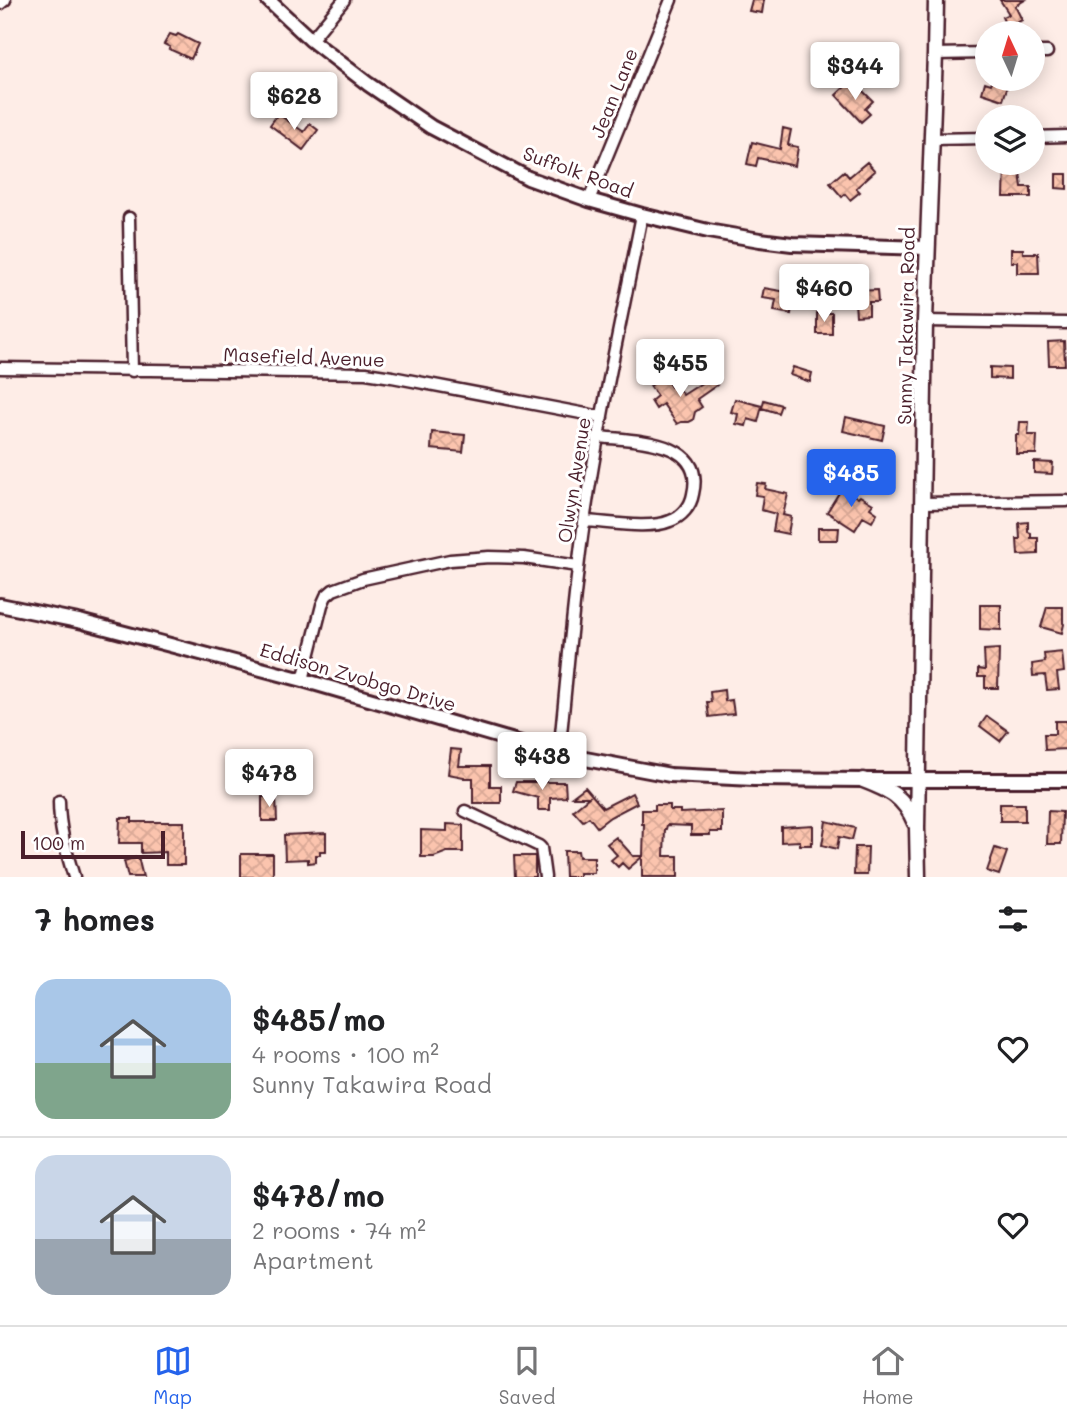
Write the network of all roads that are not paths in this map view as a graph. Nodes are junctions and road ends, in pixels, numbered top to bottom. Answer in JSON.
{"nodes":[{"id":1,"x":5,"y":0,"type":"edge"},
{"id":2,"x":268,"y":0,"type":"edge"},
{"id":3,"x":344,"y":0,"type":"edge"},
{"id":4,"x":671,"y":0,"type":"edge"},
{"id":5,"x":936,"y":0,"type":"edge"},
{"id":6,"x":0,"y":4,"type":"edge"},
{"id":7,"x":311,"y":40,"type":"junction"},
{"id":8,"x":975,"y":53,"type":"edge"},
{"id":9,"x":936,"y":54,"type":"junction"},
{"id":10,"x":1067,"y":135,"type":"edge"},
{"id":11,"x":1045,"y":136,"type":"edge"},
{"id":12,"x":975,"y":138,"type":"edge"},
{"id":13,"x":932,"y":139,"type":"junction"},
{"id":14,"x":589,"y":200,"type":"junction"},
{"id":15,"x":642,"y":215,"type":"junction"},
{"id":16,"x":129,"y":218,"type":"dead end"},
{"id":17,"x":927,"y":248,"type":"junction"},
{"id":18,"x":925,"y":321,"type":"junction"},
{"id":19,"x":1066,"y":323,"type":"edge"},
{"id":20,"x":0,"y":368,"type":"edge"},
{"id":21,"x":132,"y":371,"type":"junction"},
{"id":22,"x":602,"y":417,"type":"junction"},
{"id":23,"x":599,"y":437,"type":"junction"},
{"id":24,"x":1067,"y":500,"type":"edge"},
{"id":25,"x":922,"y":503,"type":"junction"},
{"id":26,"x":584,"y":520,"type":"junction"},
{"id":27,"x":578,"y":566,"type":"junction"},
{"id":28,"x":0,"y":605,"type":"edge"},
{"id":29,"x":303,"y":680,"type":"junction"},
{"id":30,"x":559,"y":754,"type":"junction"},
{"id":31,"x":918,"y":779,"type":"junction"},
{"id":32,"x":863,"y":780,"type":"junction"},
{"id":33,"x":1067,"y":780,"type":"edge"},
{"id":34,"x":59,"y":801,"type":"dead end"},
{"id":35,"x":465,"y":811,"type":"dead end"},
{"id":36,"x":917,"y":828,"type":"junction"},
{"id":37,"x":74,"y":877,"type":"edge"},
{"id":38,"x":545,"y":877,"type":"edge"},
{"id":39,"x":918,"y":877,"type":"edge"}],
"edges":[{"from":1,"to":6,"type":"street"},
{"from":2,"to":7,"type":"street","name":"Suffolk Road"},
{"from":3,"to":7,"type":"street"},
{"from":4,"to":14,"type":"street","name":"Jean Lane"},
{"from":5,"to":9,"type":"main road","name":"Sunny Takawira Road"},
{"from":7,"to":14,"type":"street","name":"Suffolk Road"},
{"from":8,"to":9,"type":"street"},
{"from":9,"to":13,"type":"main road","name":"Sunny Takawira Road"},
{"from":10,"to":11,"type":"street"},
{"from":12,"to":13,"type":"street"},
{"from":13,"to":17,"type":"main road","name":"Sunny Takawira Road"},
{"from":14,"to":15,"type":"street","name":"Suffolk Road"},
{"from":15,"to":17,"type":"street","name":"Suffolk Road"},
{"from":15,"to":22,"type":"street","name":"Olwyn Avenue"},
{"from":16,"to":21,"type":"street"},
{"from":17,"to":18,"type":"main road","name":"Sunny Takawira Road"},
{"from":18,"to":19,"type":"street"},
{"from":18,"to":25,"type":"main road","name":"Sunny Takawira Road"},
{"from":20,"to":21,"type":"street","name":"Masefield Avenue"},
{"from":21,"to":22,"type":"street","name":"Masefield Avenue"},
{"from":22,"to":23,"type":"street","name":"Olwyn Avenue"},
{"from":23,"to":26,"type":"street","name":"Olwyn Avenue"},
{"from":23,"to":26,"type":"street"},
{"from":24,"to":25,"type":"street"},
{"from":25,"to":31,"type":"main road","name":"Sunny Takawira Road"},
{"from":26,"to":27,"type":"street","name":"Olwyn Avenue"},
{"from":27,"to":29,"type":"street"},
{"from":27,"to":30,"type":"street","name":"Olwyn Avenue"},
{"from":28,"to":29,"type":"street","name":"Eddison Zvobgo Drive"},
{"from":29,"to":30,"type":"street","name":"Eddison Zvobgo Drive"},
{"from":30,"to":32,"type":"street","name":"Eddison Zvobgo Drive"},
{"from":31,"to":32,"type":"street","name":"Eddison Zvobgo Drive"},
{"from":31,"to":33,"type":"street","name":"Eddison Zvobgo Drive"},
{"from":31,"to":36,"type":"main road","name":"Sunny Takawira Road"},
{"from":32,"to":36,"type":"main road"},
{"from":34,"to":37,"type":"street"},
{"from":35,"to":38,"type":"street"},
{"from":36,"to":39,"type":"main road","name":"Sunny Takawira Road"}]}
